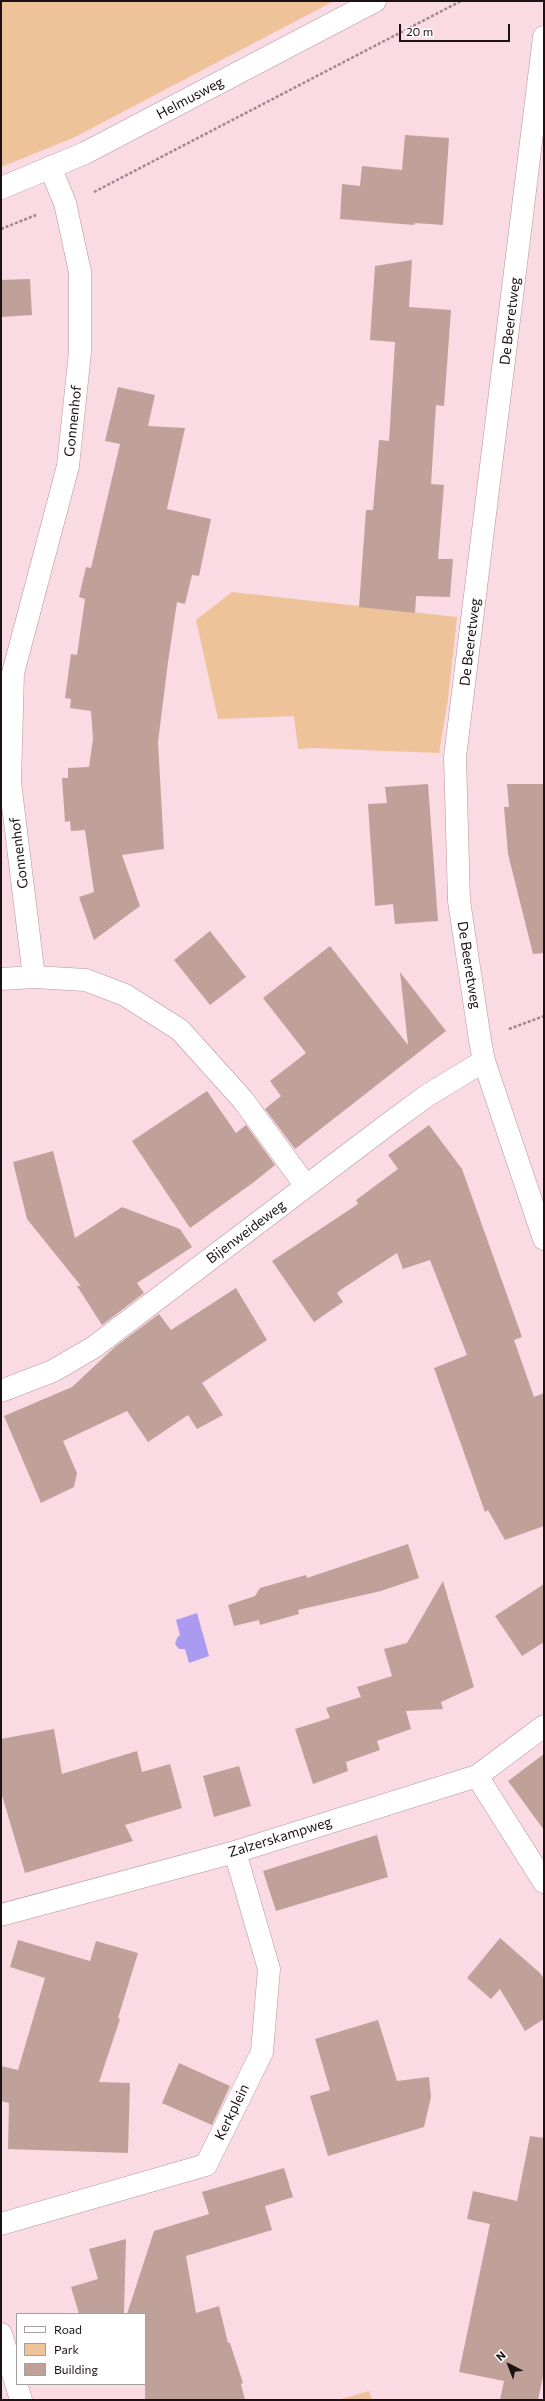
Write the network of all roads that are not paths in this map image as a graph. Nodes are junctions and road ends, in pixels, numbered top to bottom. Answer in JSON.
{"nodes":[{"id":1,"x":375,"y":1,"type":"edge"},
{"id":2,"x":544,"y":38,"type":"edge"},
{"id":3,"x":50,"y":168,"type":"junction"},
{"id":4,"x":1,"y":188,"type":"edge"},
{"id":5,"x":13,"y":673,"type":"junction"},
{"id":6,"x":1,"y":692,"type":"edge"},
{"id":7,"x":34,"y":977,"type":"junction"},
{"id":8,"x":1,"y":979,"type":"edge"},
{"id":9,"x":484,"y":1061,"type":"junction"},
{"id":10,"x":306,"y":1186,"type":"junction"},
{"id":11,"x":544,"y":1239,"type":"edge"},
{"id":12,"x":1,"y":1391,"type":"edge"},
{"id":13,"x":544,"y":1726,"type":"edge"},
{"id":14,"x":477,"y":1776,"type":"junction"},
{"id":15,"x":235,"y":1852,"type":"junction"},
{"id":16,"x":544,"y":1882,"type":"edge"},
{"id":17,"x":1,"y":1915,"type":"edge"},
{"id":18,"x":1,"y":2224,"type":"edge"},
{"id":19,"x":1,"y":2334,"type":"edge"},
{"id":20,"x":16,"y":2384,"type":"edge"},
{"id":21,"x":16,"y":2385,"type":"edge"},
{"id":22,"x":21,"y":2400,"type":"edge"}],
"edges":[{"from":1,"to":3,"type":"street","name":"Helmusweg"},
{"from":2,"to":9,"type":"street","name":"De Beeretweg"},
{"from":3,"to":4,"type":"street","name":"Helmusweg"},
{"from":3,"to":5,"type":"street","name":"Gonnenhof"},
{"from":5,"to":6,"type":"street","name":"Gonnenhof"},
{"from":5,"to":7,"type":"street","name":"Gonnenhof"},
{"from":7,"to":8,"type":"street"},
{"from":7,"to":10,"type":"street"},
{"from":9,"to":10,"type":"street","name":"Bijenweideweg"},
{"from":9,"to":11,"type":"street","name":"De Beeretweg"},
{"from":10,"to":12,"type":"street","name":"Bijenweideweg"},
{"from":13,"to":14,"type":"street","name":"Zalzerskampweg"},
{"from":14,"to":15,"type":"street","name":"Zalzerskampweg"},
{"from":14,"to":16,"type":"street"},
{"from":15,"to":17,"type":"street","name":"Zalzerskampweg"},
{"from":15,"to":18,"type":"street","name":"Kerkplein"},
{"from":19,"to":20,"type":"street"},
{"from":21,"to":22,"type":"street"}]}
